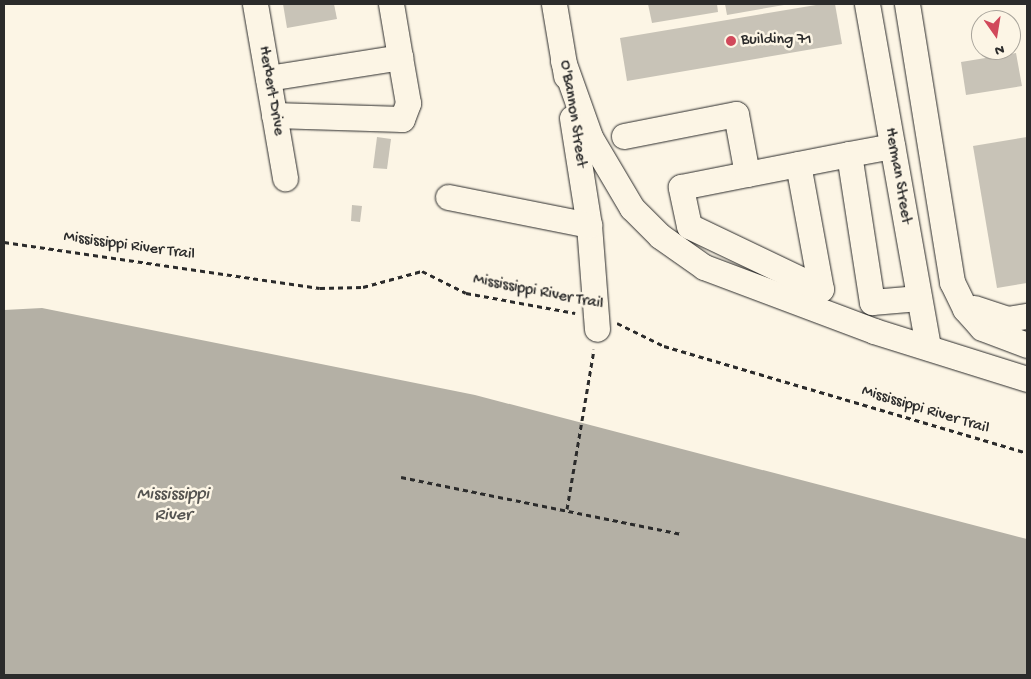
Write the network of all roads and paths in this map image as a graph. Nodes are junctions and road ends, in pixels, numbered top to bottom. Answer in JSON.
{"nodes":[{"id":1,"x":255,"y":4,"type":"edge"},
{"id":2,"x":390,"y":4,"type":"edge"},
{"id":3,"x":554,"y":4,"type":"edge"},
{"id":4,"x":867,"y":4,"type":"edge"},
{"id":5,"x":907,"y":4,"type":"edge"},
{"id":6,"x":400,"y":57,"type":"junction"},
{"id":7,"x":563,"y":61,"type":"junction"},
{"id":8,"x":268,"y":78,"type":"junction"},
{"id":9,"x":274,"y":115,"type":"junction"},
{"id":10,"x":624,"y":136,"type":"dead end"},
{"id":11,"x":892,"y":146,"type":"junction"},
{"id":12,"x":849,"y":154,"type":"junction"},
{"id":13,"x":798,"y":164,"type":"junction"},
{"id":14,"x":747,"y":174,"type":"junction"},
{"id":15,"x":285,"y":178,"type":"dead end"},
{"id":16,"x":448,"y":197,"type":"dead end"},
{"id":17,"x":589,"y":225,"type":"junction"},
{"id":18,"x":4,"y":242,"type":"edge"},
{"id":19,"x":919,"y":298,"type":"junction"},
{"id":20,"x":961,"y":300,"type":"junction"},
{"id":21,"x":872,"y":302,"type":"junction"},
{"id":22,"x":1027,"y":316,"type":"edge"},
{"id":23,"x":596,"y":322,"type":"junction"},
{"id":24,"x":874,"y":331,"type":"junction"},
{"id":25,"x":1027,"y":345,"type":"edge"},
{"id":26,"x":928,"y":348,"type":"junction"},
{"id":27,"x":1027,"y":379,"type":"edge"},
{"id":28,"x":1027,"y":453,"type":"edge"},
{"id":29,"x":400,"y":476,"type":"dead end"},
{"id":30,"x":567,"y":509,"type":"junction"},
{"id":31,"x":680,"y":534,"type":"dead end"}],
"edges":[{"from":1,"to":8,"type":"street","name":"Herbert Drive"},
{"from":2,"to":6,"type":"street"},
{"from":3,"to":7,"type":"street","name":"O'Bannon Street"},
{"from":4,"to":11,"type":"street","name":"Herman Street"},
{"from":5,"to":20,"type":"street"},
{"from":6,"to":8,"type":"street"},
{"from":6,"to":9,"type":"street"},
{"from":7,"to":17,"type":"street","name":"O'Bannon Street"},
{"from":7,"to":24,"type":"street"},
{"from":8,"to":9,"type":"street","name":"Herbert Drive"},
{"from":9,"to":15,"type":"street","name":"Herbert Drive"},
{"from":10,"to":14,"type":"street"},
{"from":11,"to":12,"type":"street"},
{"from":11,"to":19,"type":"street","name":"Herman Street"},
{"from":12,"to":13,"type":"street"},
{"from":12,"to":21,"type":"street"},
{"from":13,"to":14,"type":"street"},
{"from":13,"to":14,"type":"street"},
{"from":16,"to":17,"type":"street"},
{"from":17,"to":23,"type":"street","name":"O'Bannon Street"},
{"from":18,"to":23,"type":"path","name":"Mississippi River Trail"},
{"from":19,"to":21,"type":"street"},
{"from":19,"to":26,"type":"street","name":"Herman Street"},
{"from":20,"to":22,"type":"street"},
{"from":20,"to":25,"type":"street"},
{"from":21,"to":24,"type":"street"},
{"from":23,"to":28,"type":"path","name":"Mississippi River Trail"},
{"from":23,"to":30,"type":"path"},
{"from":24,"to":26,"type":"street"},
{"from":26,"to":27,"type":"street"},
{"from":29,"to":30,"type":"path"},
{"from":30,"to":31,"type":"path"}]}
